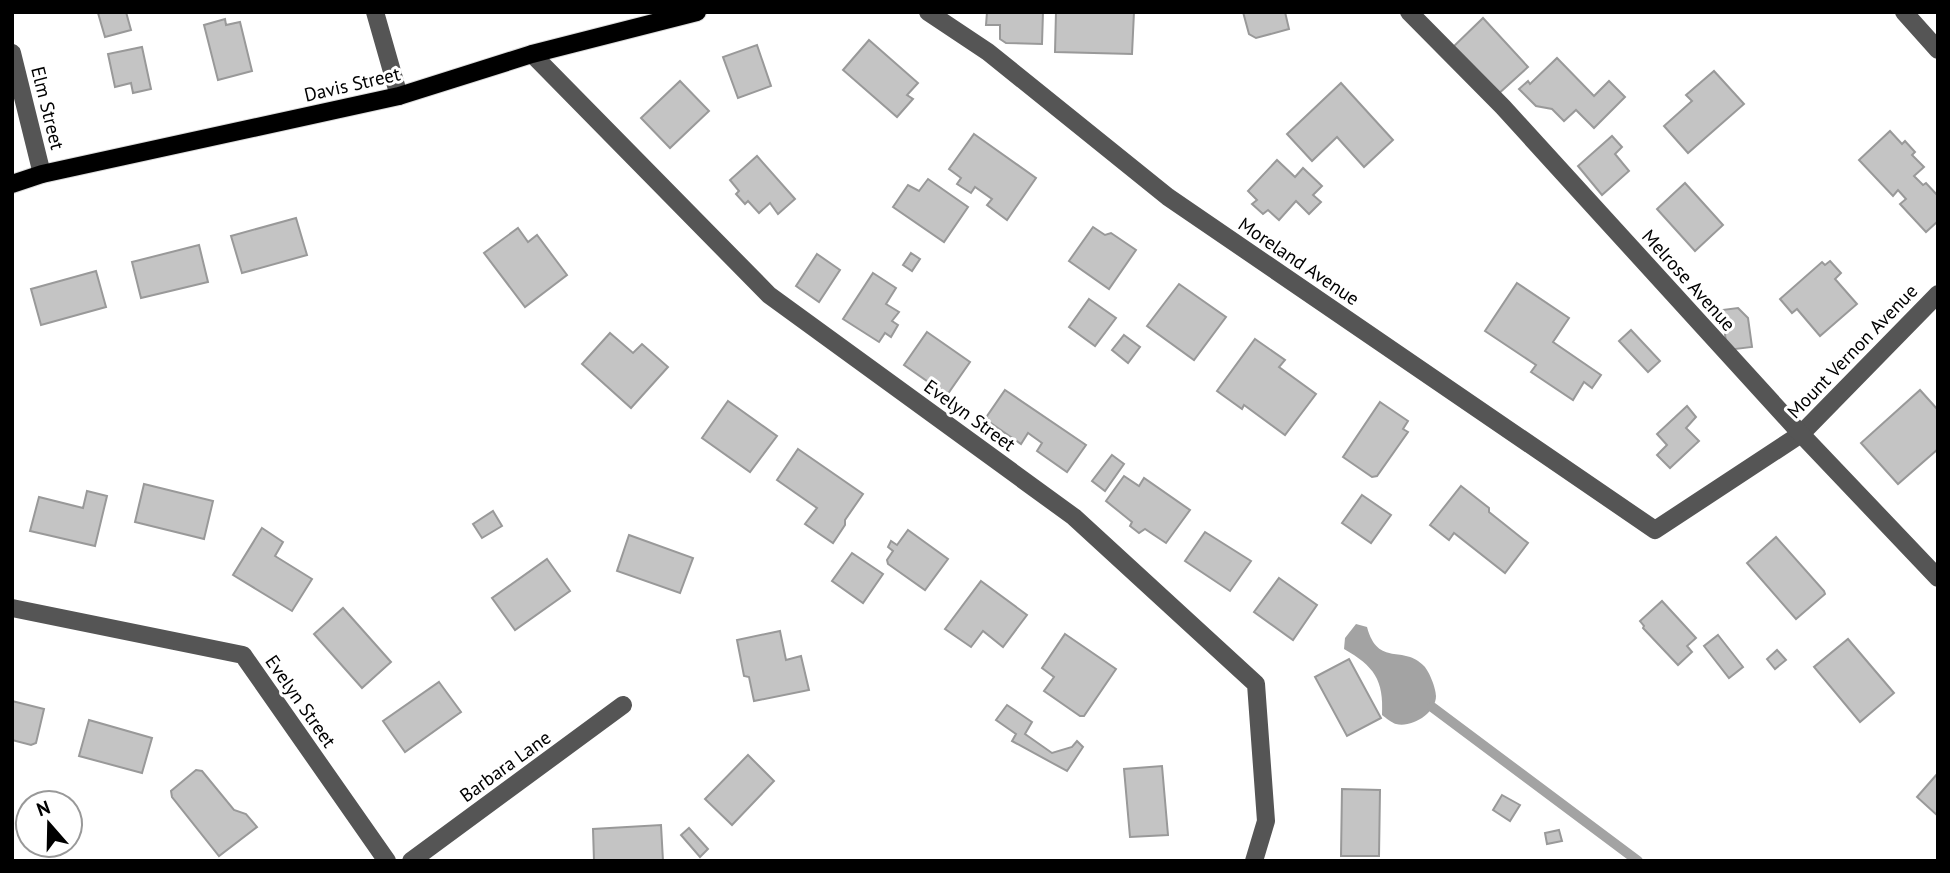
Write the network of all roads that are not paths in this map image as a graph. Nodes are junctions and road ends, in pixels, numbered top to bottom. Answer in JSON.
{"nodes":[{"id":1,"x":374,"y":12,"type":"edge"},
{"id":2,"x":697,"y":12,"type":"edge"},
{"id":3,"x":928,"y":12,"type":"edge"},
{"id":4,"x":1409,"y":12,"type":"edge"},
{"id":5,"x":1904,"y":12,"type":"edge"},
{"id":6,"x":1938,"y":50,"type":"edge"},
{"id":7,"x":12,"y":53,"type":"edge"},
{"id":8,"x":532,"y":54,"type":"junction"},
{"id":9,"x":399,"y":96,"type":"junction"},
{"id":10,"x":42,"y":174,"type":"junction"},
{"id":11,"x":12,"y":184,"type":"edge"},
{"id":12,"x":1938,"y":294,"type":"edge"},
{"id":13,"x":1801,"y":434,"type":"junction"},
{"id":14,"x":1655,"y":530,"type":"joint"},
{"id":15,"x":1938,"y":578,"type":"edge"},
{"id":16,"x":12,"y":608,"type":"edge"},
{"id":17,"x":623,"y":705,"type":"dead end"},
{"id":18,"x":387,"y":861,"type":"edge"},
{"id":19,"x":411,"y":861,"type":"edge"},
{"id":20,"x":1254,"y":861,"type":"edge"}],
"edges":[{"from":1,"to":9,"type":"street"},
{"from":2,"to":8,"type":"main road","name":"Davis Street"},
{"from":3,"to":14,"type":"street","name":"Moreland Avenue"},
{"from":4,"to":13,"type":"street","name":"Melrose Avenue"},
{"from":5,"to":6,"type":"street"},
{"from":7,"to":10,"type":"street","name":"Elm Street"},
{"from":8,"to":9,"type":"main road","name":"Davis Street"},
{"from":8,"to":20,"type":"street","name":"Evelyn Street"},
{"from":9,"to":10,"type":"main road","name":"Davis Street"},
{"from":10,"to":11,"type":"main road","name":"Davis Street"},
{"from":12,"to":13,"type":"street","name":"Mount Vernon Avenue"},
{"from":13,"to":14,"type":"street","name":"Mount Vernon Avenue"},
{"from":13,"to":15,"type":"street","name":"Melrose Avenue"},
{"from":16,"to":18,"type":"street","name":"Evelyn Street"},
{"from":17,"to":19,"type":"street","name":"Barbara Lane"}]}
